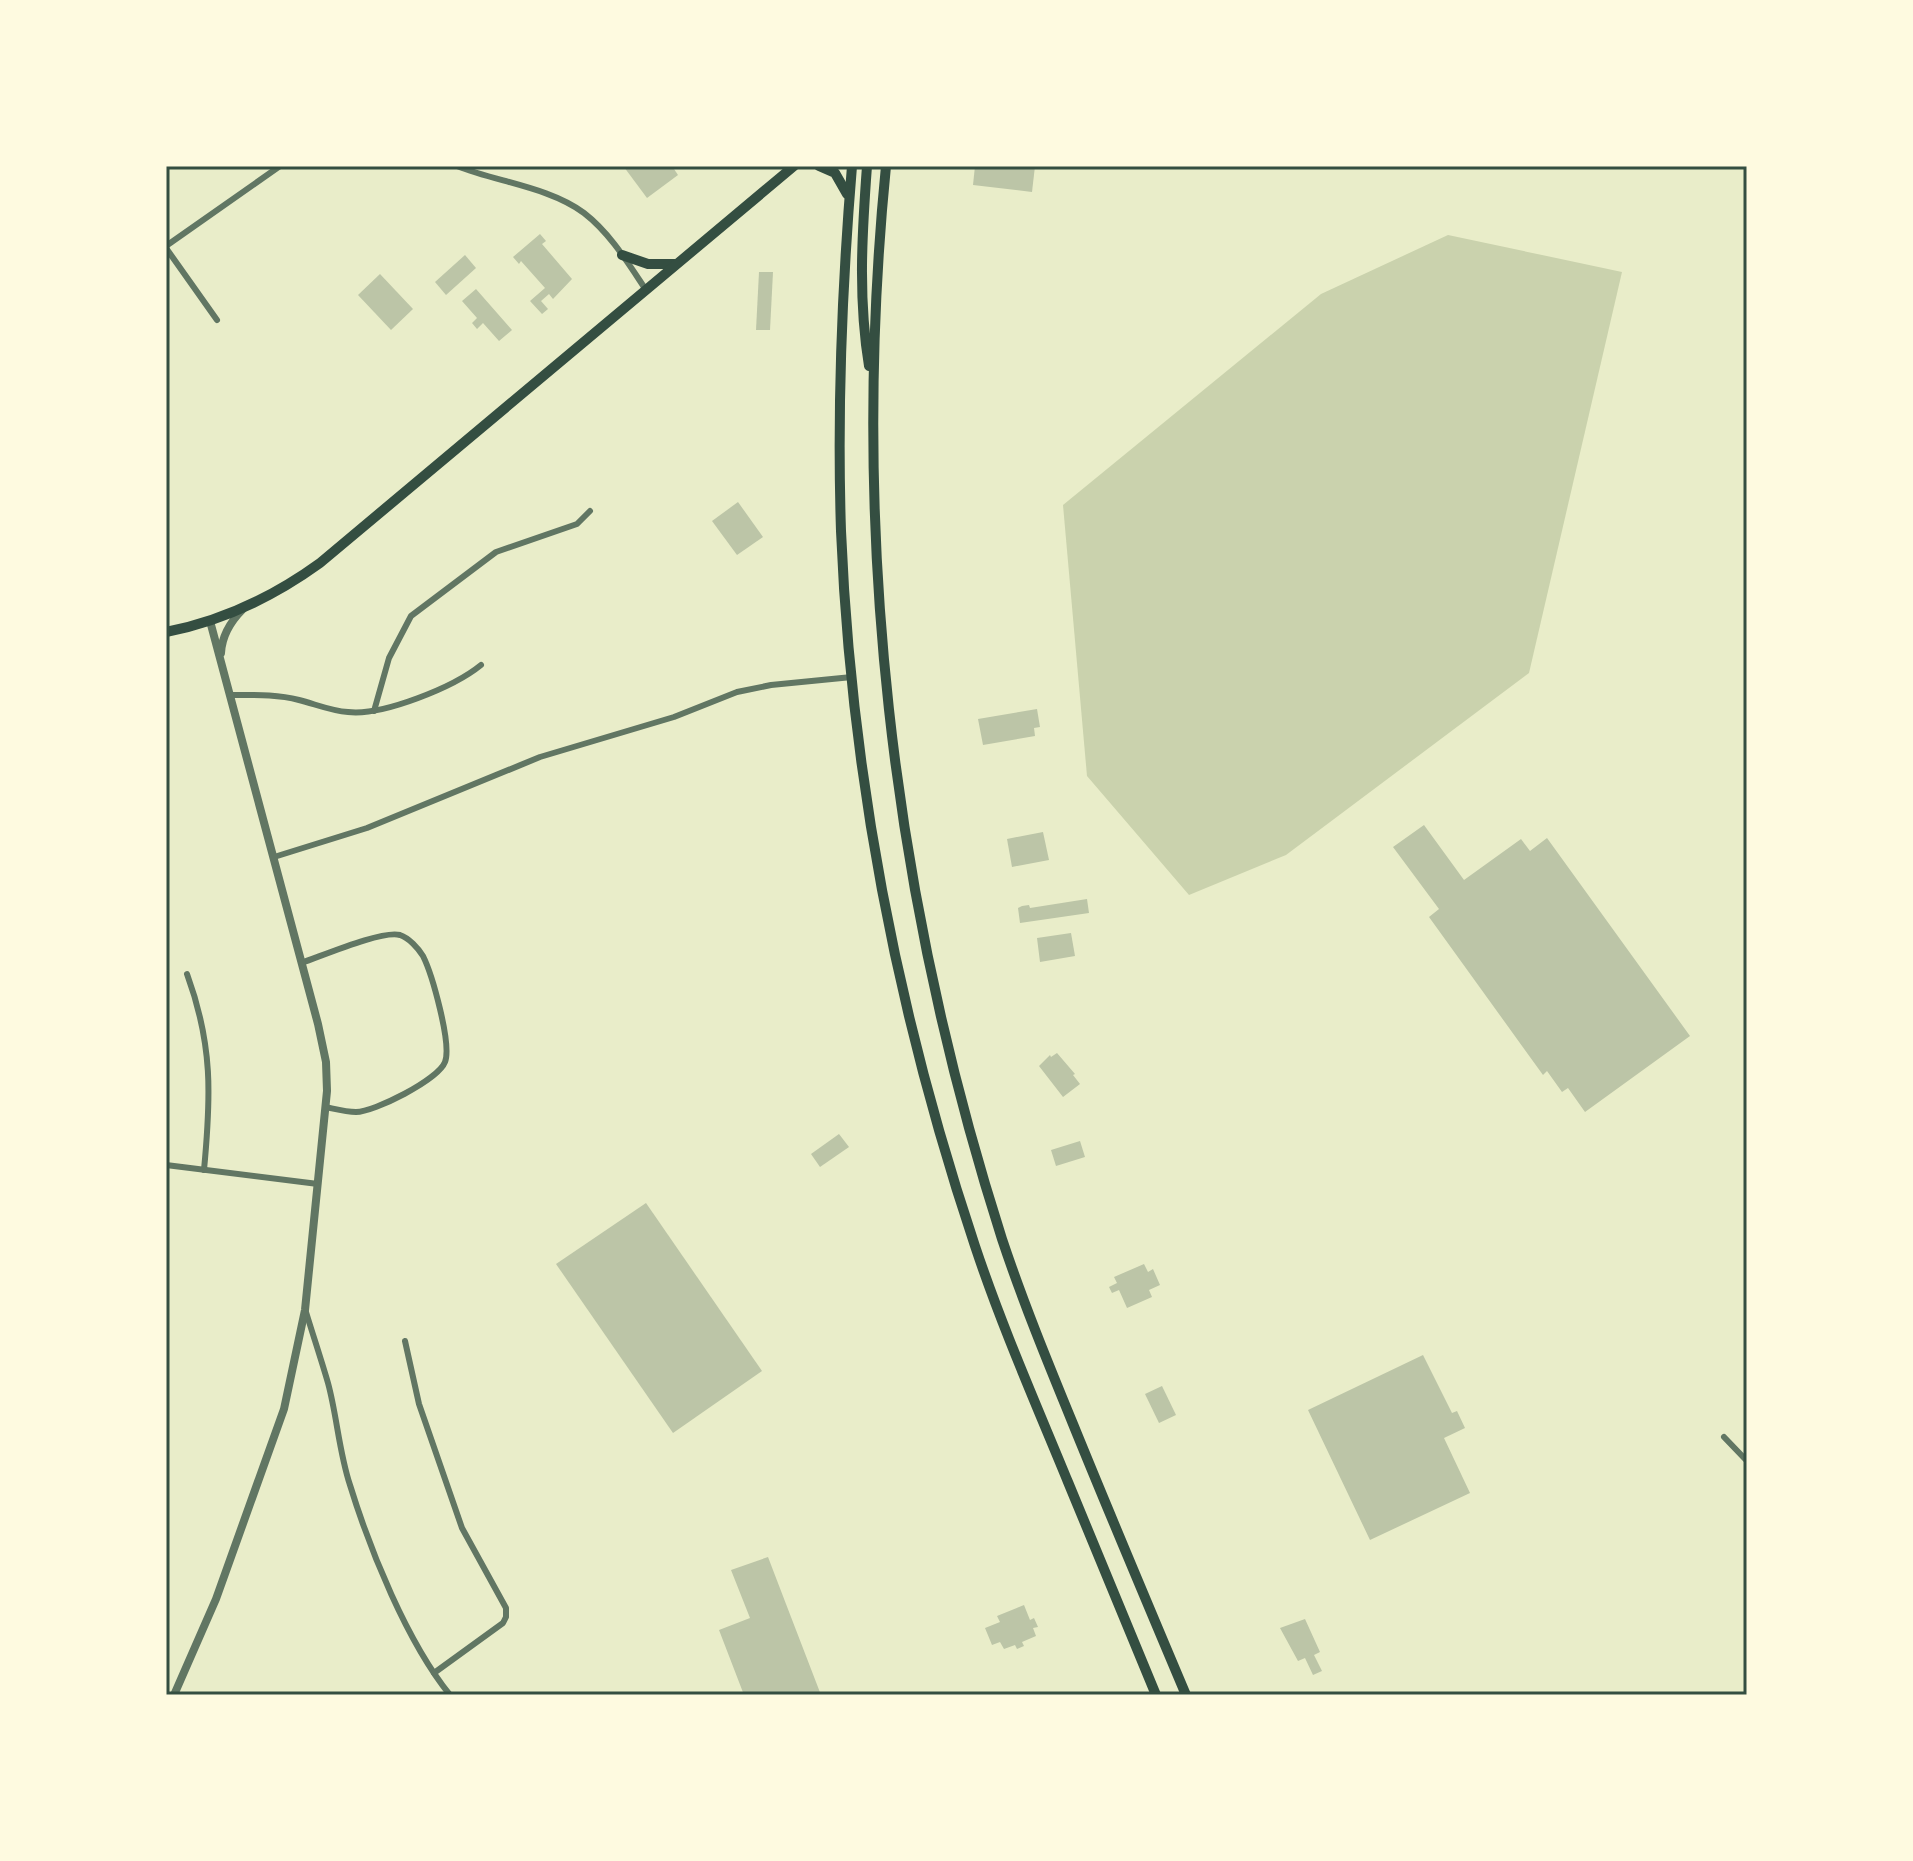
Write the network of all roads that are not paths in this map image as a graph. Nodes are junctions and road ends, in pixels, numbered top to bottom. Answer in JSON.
{"nodes":[{"id":1,"x":280,"y":166,"type":"edge"},
{"id":2,"x":457,"y":166,"type":"edge"},
{"id":3,"x":819,"y":166,"type":"edge"},
{"id":4,"x":852,"y":166,"type":"edge"},
{"id":5,"x":867,"y":166,"type":"edge"},
{"id":6,"x":886,"y":166,"type":"edge"},
{"id":7,"x":795,"y":167,"type":"edge"},
{"id":8,"x":849,"y":198,"type":"junction"},
{"id":9,"x":166,"y":247,"type":"edge"},
{"id":10,"x":622,"y":255,"type":"junction"},
{"id":11,"x":677,"y":263,"type":"junction"},
{"id":12,"x":646,"y":290,"type":"junction"},
{"id":13,"x":217,"y":320,"type":"dead end"},
{"id":14,"x":873,"y":388,"type":"junction"},
{"id":15,"x":590,"y":511,"type":"dead end"},
{"id":16,"x":244,"y":608,"type":"junction"},
{"id":17,"x":210,"y":621,"type":"junction"},
{"id":18,"x":166,"y":632,"type":"edge"},
{"id":19,"x":221,"y":661,"type":"junction"},
{"id":20,"x":481,"y":665,"type":"dead end"},
{"id":21,"x":852,"y":677,"type":"junction"},
{"id":22,"x":231,"y":695,"type":"junction"},
{"id":23,"x":374,"y":711,"type":"junction"},
{"id":24,"x":274,"y":857,"type":"junction"},
{"id":25,"x":301,"y":963,"type":"junction"},
{"id":26,"x":187,"y":974,"type":"dead end"},
{"id":27,"x":325,"y":1107,"type":"junction"},
{"id":28,"x":166,"y":1165,"type":"edge"},
{"id":29,"x":204,"y":1170,"type":"junction"},
{"id":30,"x":318,"y":1184,"type":"junction"},
{"id":31,"x":305,"y":1310,"type":"junction"},
{"id":32,"x":405,"y":1341,"type":"dead end"},
{"id":33,"x":1724,"y":1437,"type":"dead end"},
{"id":34,"x":1747,"y":1461,"type":"edge"},
{"id":35,"x":434,"y":1673,"type":"junction"},
{"id":36,"x":174,"y":1695,"type":"edge"},
{"id":37,"x":450,"y":1695,"type":"edge"},
{"id":38,"x":1156,"y":1695,"type":"edge"},
{"id":39,"x":1186,"y":1695,"type":"edge"}],
"edges":[{"from":1,"to":9,"type":"street"},
{"from":2,"to":10,"type":"street"},
{"from":3,"to":8,"type":"main road"},
{"from":4,"to":8,"type":"main road"},
{"from":5,"to":14,"type":"main road"},
{"from":6,"to":14,"type":"main road"},
{"from":7,"to":11,"type":"main road"},
{"from":8,"to":21,"type":"main road"},
{"from":9,"to":13,"type":"street"},
{"from":10,"to":11,"type":"main road"},
{"from":10,"to":12,"type":"street"},
{"from":11,"to":12,"type":"main road"},
{"from":12,"to":16,"type":"main road"},
{"from":14,"to":39,"type":"main road"},
{"from":15,"to":23,"type":"street"},
{"from":16,"to":17,"type":"main road"},
{"from":16,"to":19,"type":"street"},
{"from":17,"to":18,"type":"main road"},
{"from":17,"to":19,"type":"street"},
{"from":19,"to":22,"type":"street"},
{"from":20,"to":23,"type":"street"},
{"from":21,"to":24,"type":"street"},
{"from":21,"to":38,"type":"main road"},
{"from":22,"to":23,"type":"street"},
{"from":22,"to":24,"type":"street"},
{"from":24,"to":25,"type":"street"},
{"from":25,"to":27,"type":"street"},
{"from":25,"to":27,"type":"street"},
{"from":26,"to":29,"type":"street"},
{"from":27,"to":30,"type":"street"},
{"from":28,"to":29,"type":"street"},
{"from":29,"to":30,"type":"street"},
{"from":30,"to":31,"type":"street"},
{"from":31,"to":35,"type":"street"},
{"from":31,"to":36,"type":"street"},
{"from":32,"to":35,"type":"street"},
{"from":33,"to":34,"type":"street"},
{"from":35,"to":37,"type":"street"}]}
